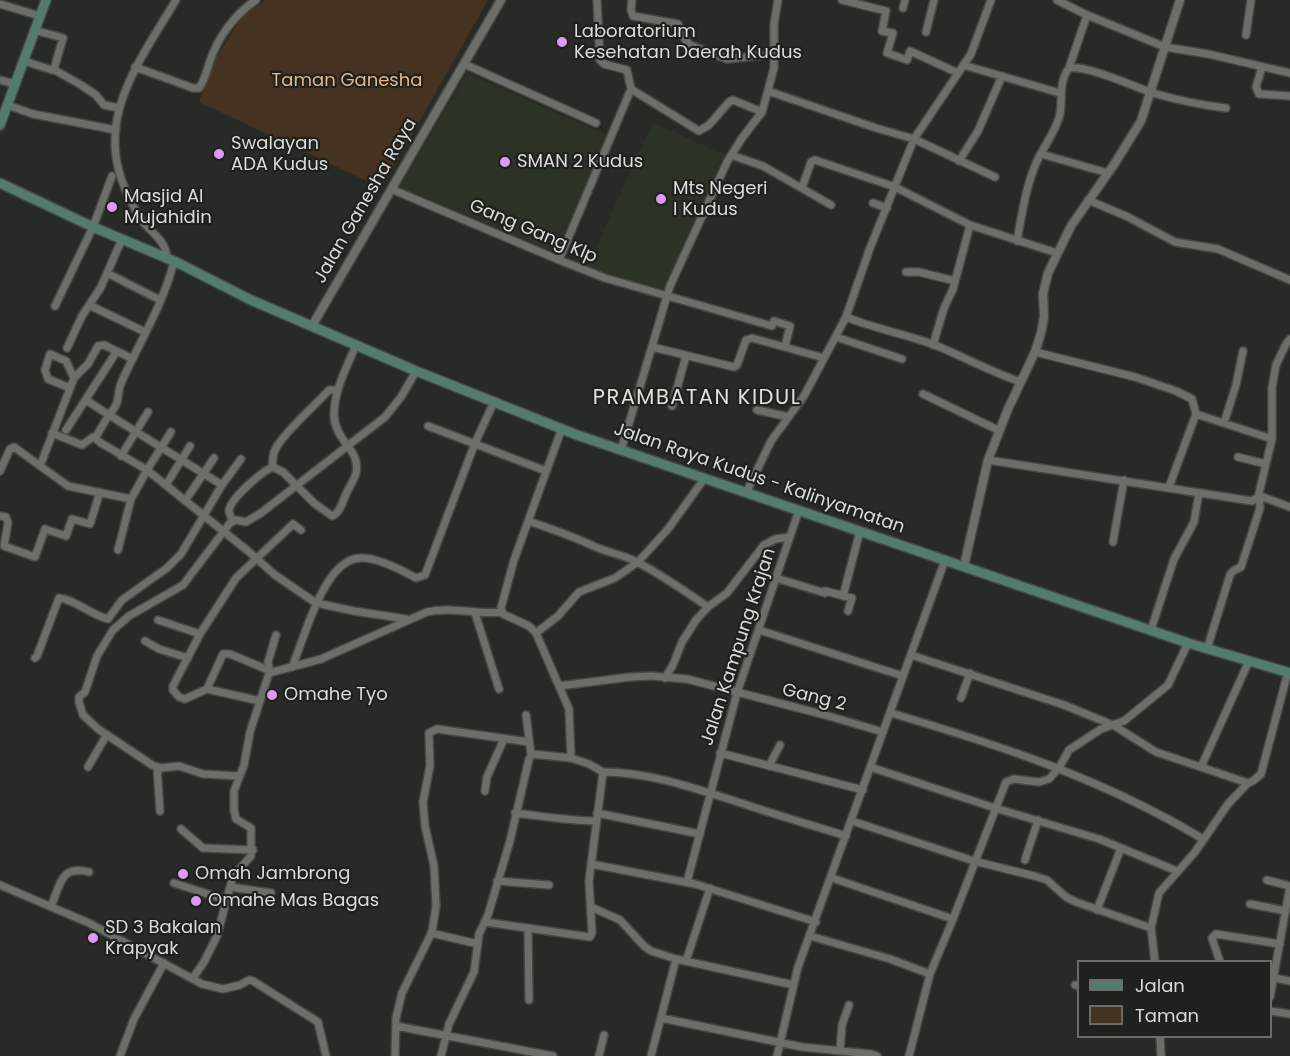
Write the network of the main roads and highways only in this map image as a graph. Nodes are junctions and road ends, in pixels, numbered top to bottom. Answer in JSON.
{"nodes":[{"id":1,"x":46,"y":0,"type":"edge"},
{"id":2,"x":0,"y":125,"type":"edge"},
{"id":3,"x":0,"y":183,"type":"edge"},
{"id":4,"x":1289,"y":673,"type":"edge"}],
"edges":[{"from":1,"to":2,"type":"main road"},
{"from":3,"to":4,"type":"main road","name":"Jalan Raya Kudus - Kalinyamatan"}]}
